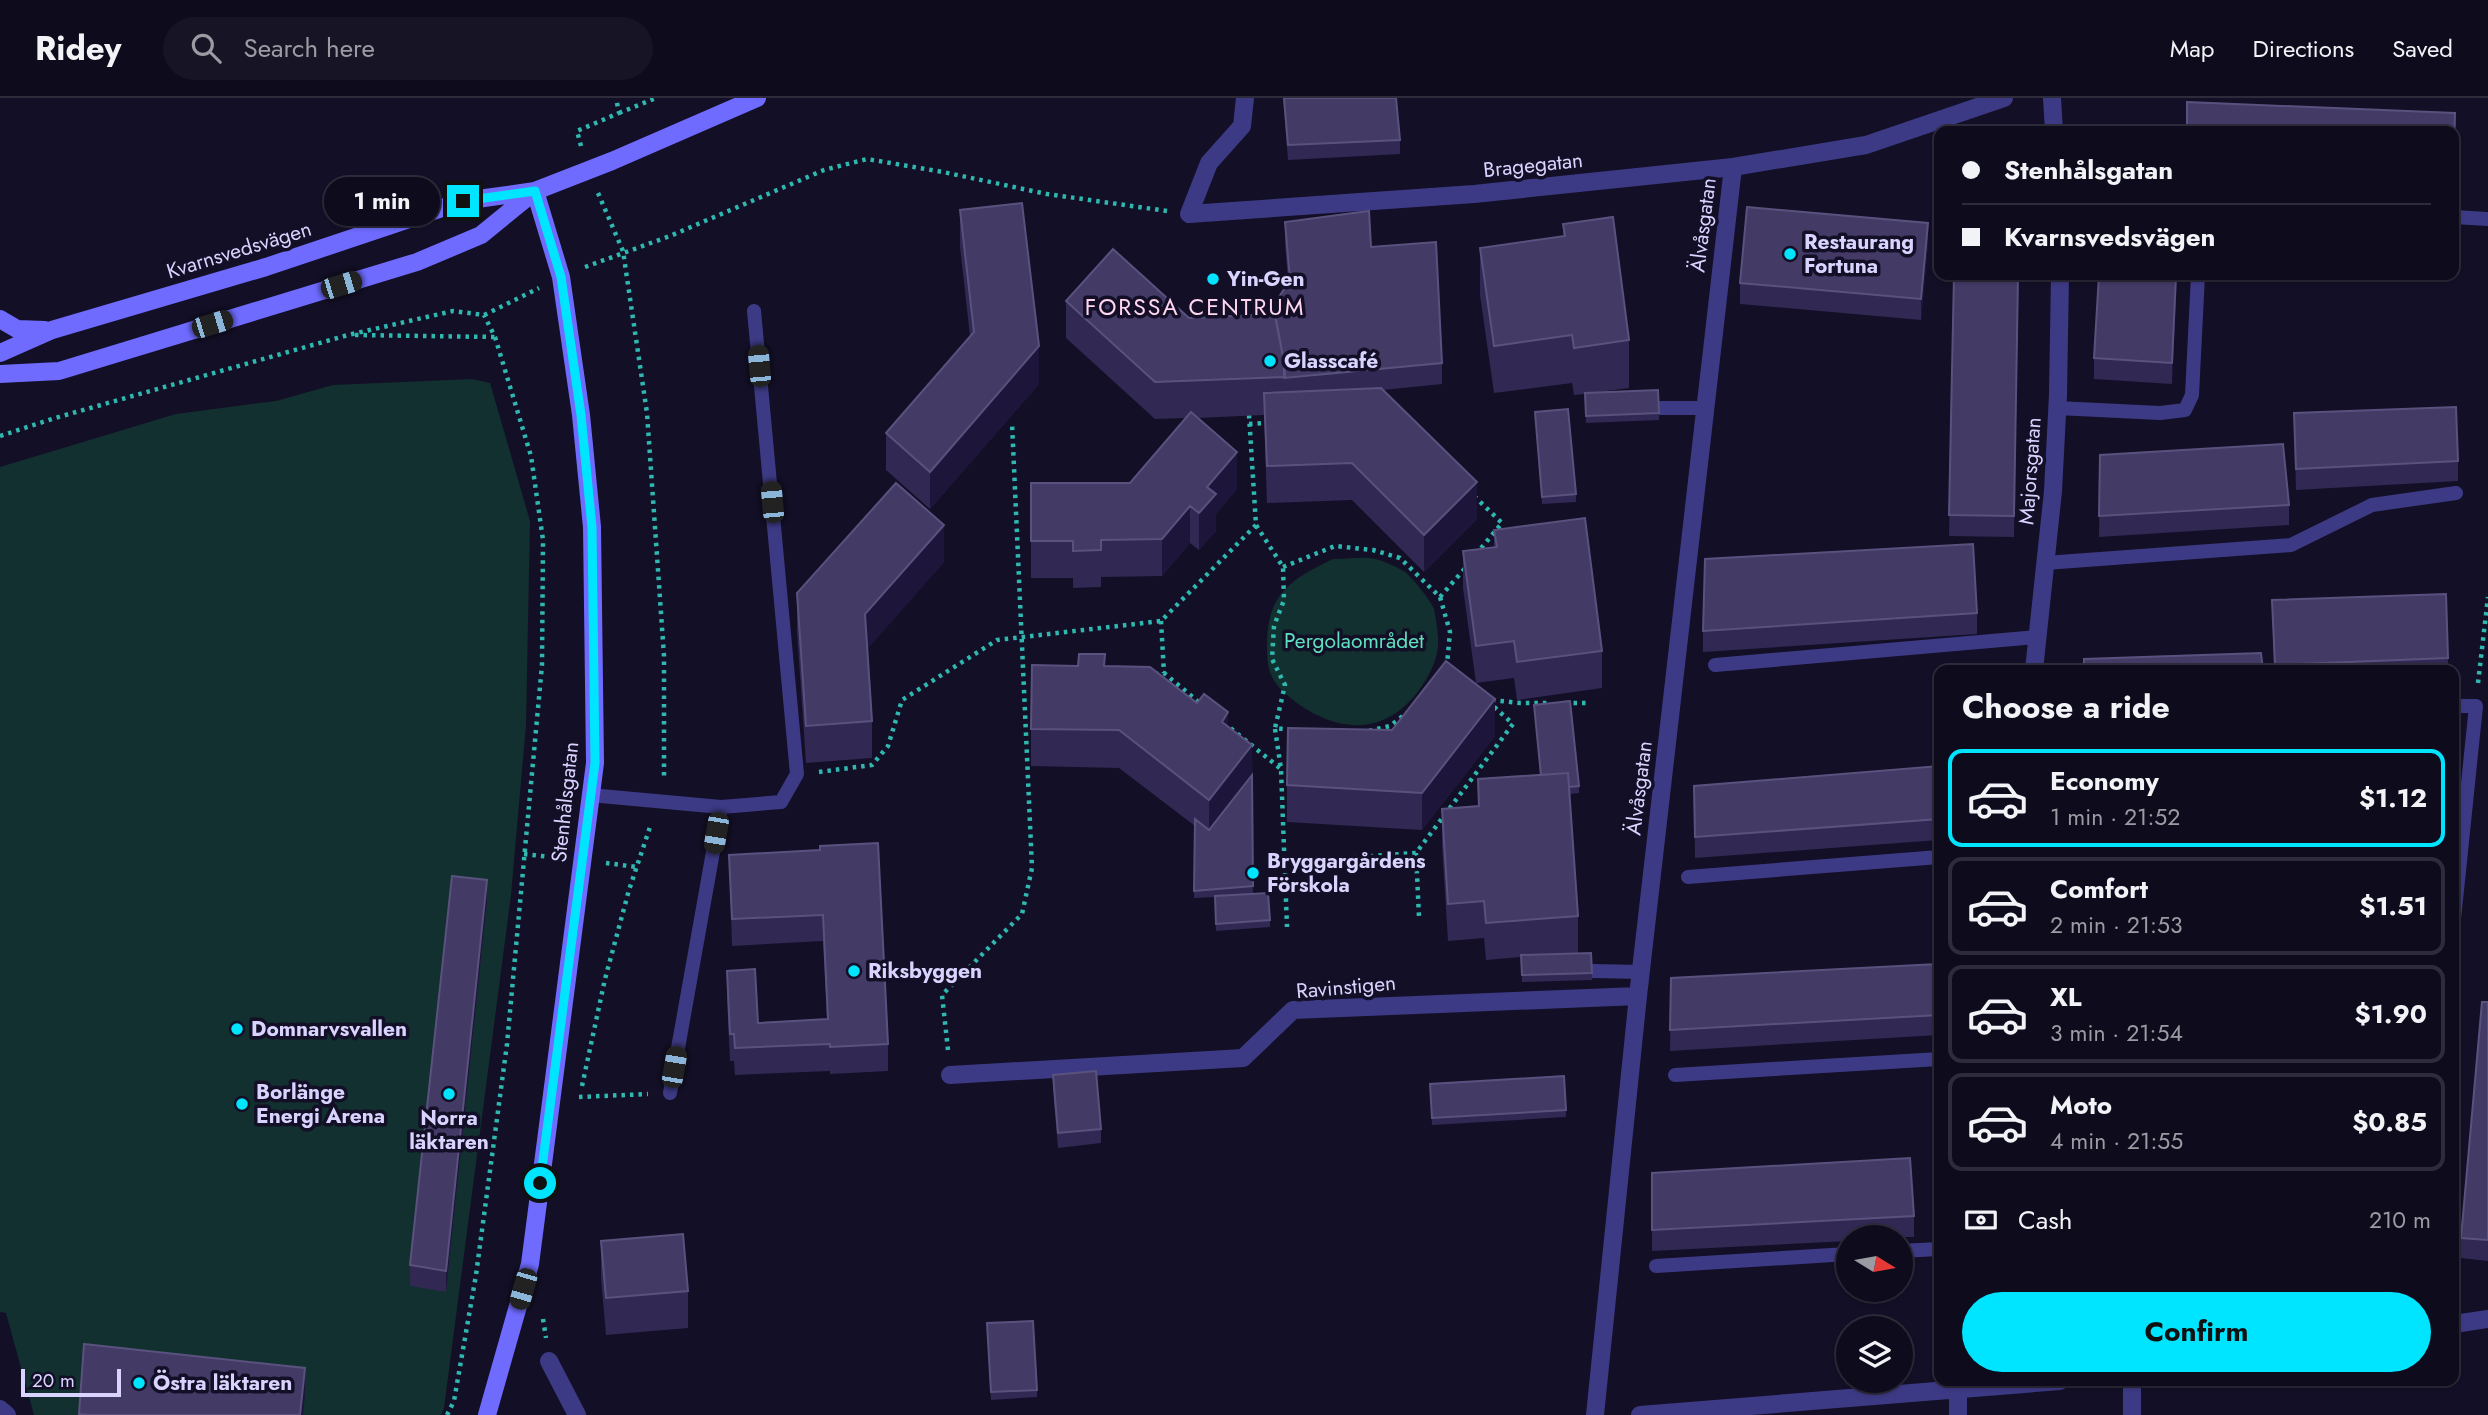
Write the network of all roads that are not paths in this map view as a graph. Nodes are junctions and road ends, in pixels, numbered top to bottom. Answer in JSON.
{"nodes":[{"id":1,"x":757,"y":98,"type":"edge"},
{"id":2,"x":1245,"y":98,"type":"edge"},
{"id":3,"x":2004,"y":98,"type":"edge"},
{"id":4,"x":2052,"y":98,"type":"edge"},
{"id":5,"x":2054,"y":126,"type":"edge"},
{"id":6,"x":1733,"y":167,"type":"junction"},
{"id":7,"x":535,"y":191,"type":"junction"},
{"id":8,"x":2459,"y":217,"type":"edge"},
{"id":9,"x":2488,"y":219,"type":"edge"},
{"id":10,"x":2060,"y":280,"type":"edge"},
{"id":11,"x":2198,"y":280,"type":"edge"},
{"id":12,"x":754,"y":312,"type":"dead end"},
{"id":13,"x":0,"y":319,"type":"edge"},
{"id":14,"x":51,"y":330,"type":"junction"},
{"id":15,"x":0,"y":353,"type":"edge"},
{"id":16,"x":0,"y":374,"type":"edge"},
{"id":17,"x":1659,"y":408,"type":"edge"},
{"id":18,"x":1705,"y":408,"type":"junction"},
{"id":19,"x":2057,"y":408,"type":"junction"},
{"id":20,"x":2456,"y":494,"type":"dead end"},
{"id":21,"x":2045,"y":563,"type":"junction"},
{"id":22,"x":2038,"y":637,"type":"junction"},
{"id":23,"x":1715,"y":665,"type":"dead end"},
{"id":24,"x":2035,"y":665,"type":"edge"},
{"id":25,"x":2459,"y":706,"type":"edge"},
{"id":26,"x":590,"y":795,"type":"junction"},
{"id":27,"x":721,"y":807,"type":"junction"},
{"id":28,"x":1934,"y":857,"type":"edge"},
{"id":29,"x":2459,"y":871,"type":"edge"},
{"id":30,"x":1688,"y":877,"type":"dead end"},
{"id":31,"x":1592,"y":971,"type":"edge"},
{"id":32,"x":1641,"y":972,"type":"junction"},
{"id":33,"x":1638,"y":996,"type":"junction"},
{"id":34,"x":1934,"y":1059,"type":"edge"},
{"id":35,"x":950,"y":1075,"type":"road end"},
{"id":36,"x":1675,"y":1075,"type":"dead end"},
{"id":37,"x":670,"y":1093,"type":"road end"},
{"id":38,"x":1934,"y":1249,"type":"edge"},
{"id":39,"x":1913,"y":1250,"type":"edge"},
{"id":40,"x":1836,"y":1255,"type":"edge"},
{"id":41,"x":1656,"y":1266,"type":"dead end"},
{"id":42,"x":2488,"y":1319,"type":"edge"},
{"id":43,"x":2459,"y":1323,"type":"edge"},
{"id":44,"x":549,"y":1361,"type":"road end"},
{"id":45,"x":1947,"y":1386,"type":"edge"},
{"id":46,"x":1958,"y":1386,"type":"edge"},
{"id":47,"x":2132,"y":1386,"type":"edge"},
{"id":48,"x":0,"y":1409,"type":"edge"},
{"id":49,"x":7,"y":1415,"type":"edge"},
{"id":50,"x":487,"y":1415,"type":"edge"},
{"id":51,"x":577,"y":1415,"type":"edge"},
{"id":52,"x":1595,"y":1415,"type":"edge"},
{"id":53,"x":1640,"y":1415,"type":"edge"},
{"id":54,"x":1958,"y":1415,"type":"edge"},
{"id":55,"x":2132,"y":1415,"type":"edge"}],
"edges":[{"from":1,"to":7,"type":"street","name":"Kvarnsvedsvägen"},
{"from":2,"to":6,"type":"street","name":"Bragegatan"},
{"from":3,"to":6,"type":"street","name":"Bragegatan"},
{"from":4,"to":5,"type":"street"},
{"from":6,"to":18,"type":"street","name":"Älvåsgatan"},
{"from":7,"to":14,"type":"street","name":"Kvarnsvedsvägen"},
{"from":7,"to":16,"type":"street","name":"Kvarnsvedsvägen"},
{"from":7,"to":26,"type":"street","name":"Stenhålsgatan"},
{"from":8,"to":9,"type":"lane"},
{"from":10,"to":19,"type":"street","name":"Majorsgatan"},
{"from":11,"to":19,"type":"lane"},
{"from":12,"to":27,"type":"lane"},
{"from":13,"to":14,"type":"street"},
{"from":14,"to":15,"type":"street","name":"Kvarnsvedsvägen"},
{"from":17,"to":18,"type":"lane"},
{"from":18,"to":32,"type":"street","name":"Älvåsgatan"},
{"from":19,"to":21,"type":"street","name":"Majorsgatan"},
{"from":20,"to":21,"type":"lane"},
{"from":21,"to":22,"type":"street","name":"Majorsgatan"},
{"from":22,"to":23,"type":"lane"},
{"from":22,"to":24,"type":"street","name":"Majorsgatan"},
{"from":25,"to":29,"type":"lane"},
{"from":26,"to":27,"type":"lane"},
{"from":26,"to":50,"type":"street","name":"Stenhålsgatan"},
{"from":27,"to":37,"type":"lane"},
{"from":28,"to":30,"type":"lane"},
{"from":31,"to":32,"type":"lane"},
{"from":32,"to":33,"type":"street","name":"Älvåsgatan"},
{"from":33,"to":35,"type":"street","name":"Ravinstigen"},
{"from":33,"to":52,"type":"street","name":"Älvåsgatan"},
{"from":34,"to":36,"type":"lane"},
{"from":38,"to":39,"type":"lane"},
{"from":40,"to":41,"type":"lane"},
{"from":42,"to":43,"type":"street"},
{"from":44,"to":51,"type":"street"},
{"from":45,"to":53,"type":"street"},
{"from":46,"to":54,"type":"street"},
{"from":47,"to":55,"type":"street"},
{"from":48,"to":49,"type":"street"}]}
